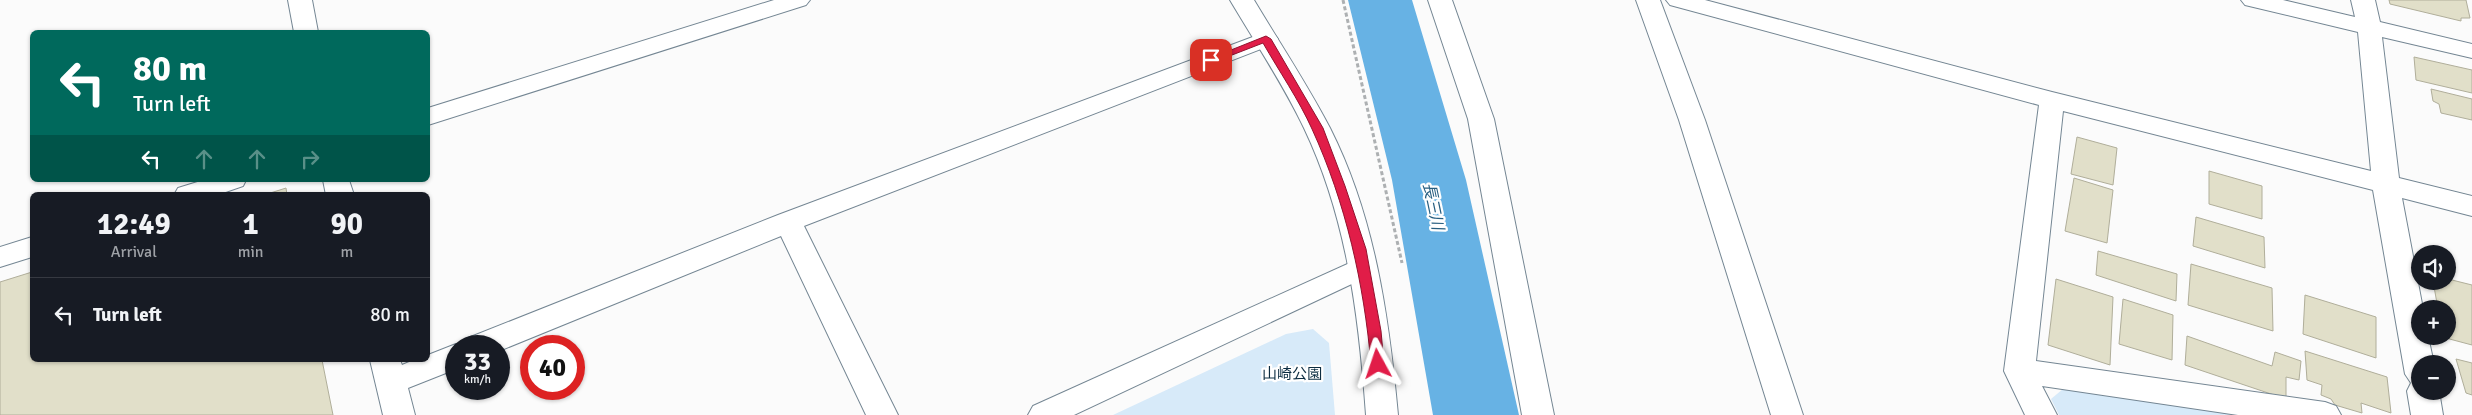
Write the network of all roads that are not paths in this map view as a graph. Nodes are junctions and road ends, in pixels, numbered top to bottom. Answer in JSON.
{"nodes":[{"id":1,"x":300,"y":0,"type":"edge"},
{"id":2,"x":798,"y":0,"type":"edge"},
{"id":3,"x":1242,"y":0,"type":"edge"},
{"id":4,"x":1440,"y":0,"type":"edge"},
{"id":5,"x":1648,"y":0,"type":"edge"},
{"id":6,"x":1678,"y":0,"type":"edge"},
{"id":7,"x":2253,"y":0,"type":"edge"},
{"id":8,"x":2363,"y":0,"type":"edge"},
{"id":9,"x":2369,"y":27,"type":"junction"},
{"id":10,"x":306,"y":30,"type":"edge"},
{"id":11,"x":1266,"y":39,"type":"junction"},
{"id":12,"x":2472,"y":51,"type":"edge"},
{"id":13,"x":2052,"y":100,"type":"junction"},
{"id":14,"x":430,"y":116,"type":"edge"},
{"id":15,"x":227,"y":182,"type":"edge"},
{"id":16,"x":2386,"y":186,"type":"junction"},
{"id":17,"x":197,"y":192,"type":"edge"},
{"id":18,"x":2472,"y":206,"type":"edge"},
{"id":19,"x":788,"y":222,"type":"junction"},
{"id":20,"x":30,"y":248,"type":"edge"},
{"id":21,"x":0,"y":257,"type":"edge"},
{"id":22,"x":1363,"y":267,"type":"junction"},
{"id":23,"x":506,"y":335,"type":"edge"},
{"id":24,"x":2417,"y":355,"type":"edge"},
{"id":25,"x":445,"y":358,"type":"edge"},
{"id":26,"x":429,"y":362,"type":"edge"},
{"id":27,"x":430,"y":362,"type":"edge"},
{"id":28,"x":388,"y":371,"type":"edge"},
{"id":29,"x":2019,"y":371,"type":"junction"},
{"id":30,"x":2424,"y":400,"type":"edge"},
{"id":31,"x":399,"y":415,"type":"edge"},
{"id":32,"x":882,"y":415,"type":"edge"},
{"id":33,"x":1044,"y":415,"type":"edge"},
{"id":34,"x":1382,"y":415,"type":"edge"},
{"id":35,"x":1538,"y":415,"type":"edge"},
{"id":36,"x":1787,"y":415,"type":"edge"},
{"id":37,"x":2041,"y":415,"type":"edge"},
{"id":38,"x":2325,"y":415,"type":"edge"},
{"id":39,"x":2427,"y":415,"type":"edge"}],
"edges":[{"from":1,"to":10,"type":"street"},
{"from":2,"to":14,"type":"street"},
{"from":3,"to":11,"type":"street"},
{"from":4,"to":35,"type":"street"},
{"from":5,"to":36,"type":"street"},
{"from":6,"to":13,"type":"street"},
{"from":7,"to":9,"type":"street"},
{"from":8,"to":9,"type":"street"},
{"from":9,"to":12,"type":"street"},
{"from":9,"to":16,"type":"street"},
{"from":11,"to":19,"type":"street"},
{"from":11,"to":22,"type":"street"},
{"from":13,"to":16,"type":"street"},
{"from":13,"to":29,"type":"street"},
{"from":15,"to":17,"type":"street"},
{"from":16,"to":18,"type":"street"},
{"from":16,"to":24,"type":"street"},
{"from":19,"to":23,"type":"street"},
{"from":19,"to":32,"type":"street"},
{"from":20,"to":21,"type":"street"},
{"from":22,"to":33,"type":"street"},
{"from":22,"to":34,"type":"street"},
{"from":25,"to":27,"type":"street"},
{"from":26,"to":28,"type":"street"},
{"from":28,"to":31,"type":"street"},
{"from":29,"to":37,"type":"street"},
{"from":29,"to":38,"type":"street"},
{"from":30,"to":39,"type":"street"}]}
